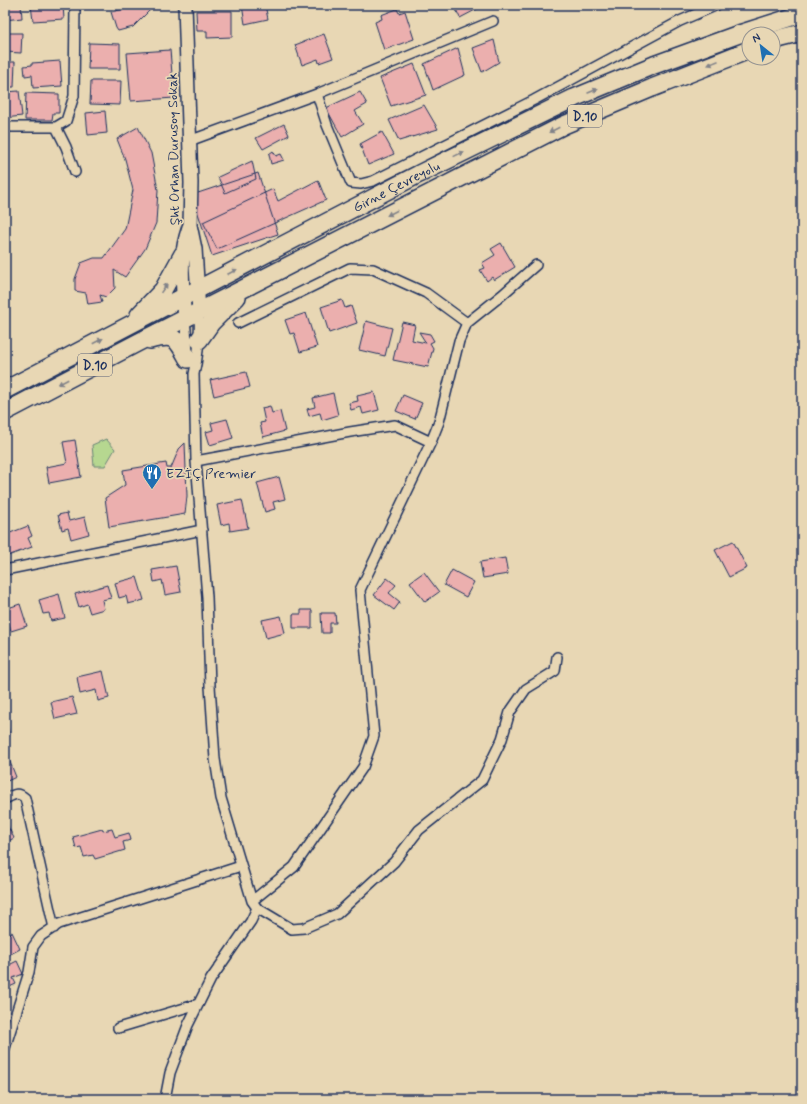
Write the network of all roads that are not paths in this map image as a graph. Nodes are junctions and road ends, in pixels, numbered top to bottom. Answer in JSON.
{"nodes":[{"id":1,"x":75,"y":5,"type":"edge"},
{"id":2,"x":185,"y":5,"type":"edge"},
{"id":3,"x":717,"y":5,"type":"edge"},
{"id":4,"x":802,"y":14,"type":"edge"},
{"id":5,"x":493,"y":21,"type":"dead end"},
{"id":6,"x":802,"y":33,"type":"edge"},
{"id":7,"x":781,"y":38,"type":"edge"},
{"id":8,"x":741,"y":53,"type":"edge"},
{"id":9,"x":317,"y":94,"type":"junction"},
{"id":10,"x":5,"y":127,"type":"edge"},
{"id":11,"x":56,"y":127,"type":"junction"},
{"id":12,"x":189,"y":141,"type":"junction"},
{"id":13,"x":75,"y":172,"type":"dead end"},
{"id":14,"x":190,"y":225,"type":"junction"},
{"id":15,"x":182,"y":254,"type":"junction"},
{"id":16,"x":536,"y":265,"type":"dead end"},
{"id":17,"x":250,"y":285,"type":"junction"},
{"id":18,"x":190,"y":294,"type":"junction"},
{"id":19,"x":192,"y":315,"type":"junction"},
{"id":20,"x":238,"y":323,"type":"dead end"},
{"id":21,"x":467,"y":323,"type":"junction"},
{"id":22,"x":128,"y":326,"type":"junction"},
{"id":23,"x":199,"y":340,"type":"junction"},
{"id":24,"x":137,"y":343,"type":"junction"},
{"id":25,"x":191,"y":366,"type":"junction"},
{"id":26,"x":5,"y":390,"type":"edge"},
{"id":27,"x":5,"y":412,"type":"edge"},
{"id":28,"x":431,"y":442,"type":"junction"},
{"id":29,"x":196,"y":461,"type":"junction"},
{"id":30,"x":202,"y":530,"type":"junction"},
{"id":31,"x":5,"y":570,"type":"edge"},
{"id":32,"x":557,"y":658,"type":"dead end"},
{"id":33,"x":5,"y":798,"type":"edge"},
{"id":34,"x":241,"y":866,"type":"junction"},
{"id":35,"x":254,"y":905,"type":"junction"},
{"id":36,"x":54,"y":928,"type":"junction"},
{"id":37,"x":198,"y":1004,"type":"junction"},
{"id":38,"x":118,"y":1028,"type":"dead end"},
{"id":39,"x":5,"y":1048,"type":"edge"},
{"id":40,"x":165,"y":1099,"type":"edge"}],
"edges":[{"from":1,"to":11,"type":"street"},
{"from":2,"to":12,"type":"street","name":"Şht Orhan Durusoy Sokak"},
{"from":3,"to":9,"type":"street"},
{"from":18,"to":4,"type":"highway","name":"Girne Çevreyolu","number":"D.10","one_way":true},
{"from":5,"to":9,"type":"street"},
{"from":6,"to":7,"type":"highway"},
{"from":8,"to":17,"type":"highway","name":"Girne Çevreyolu","number":"D.10","one_way":true},
{"from":9,"to":12,"type":"street"},
{"from":10,"to":11,"type":"street"},
{"from":11,"to":13,"type":"street"},
{"from":12,"to":14,"type":"street","name":"Şht Orhan Durusoy Sokak"},
{"from":14,"to":15,"type":"street"},
{"from":14,"to":18,"type":"street","name":"Şht Orhan Durusoy Sokak"},
{"from":15,"to":18,"type":"street"},
{"from":22,"to":15,"type":"highway","one_way":true},
{"from":16,"to":21,"type":"street"},
{"from":17,"to":19,"type":"highway","name":"Girne Çevreyolu","number":"D.10"},
{"from":17,"to":23,"type":"highway"},
{"from":18,"to":19,"type":"street","name":"Şht Orhan Durusoy Sokak"},
{"from":18,"to":22,"type":"highway","name":"Girne Çevreyolu","number":"D.10"},
{"from":19,"to":23,"type":"street","name":"Şht Orhan Durusoy Sokak"},
{"from":19,"to":24,"type":"highway","name":"Girne Çevreyolu","number":"D.10"},
{"from":19,"to":25,"type":"street"},
{"from":20,"to":21,"type":"street"},
{"from":21,"to":28,"type":"street"},
{"from":26,"to":22,"type":"highway","name":"Girne Çevreyolu","number":"D.10","one_way":true},
{"from":23,"to":25,"type":"street","name":"Şht Orhan Durusoy Sokak"},
{"from":24,"to":25,"type":"highway"},
{"from":24,"to":27,"type":"highway","name":"Girne Çevreyolu","number":"D.10","one_way":true},
{"from":25,"to":29,"type":"street"},
{"from":28,"to":29,"type":"street"},
{"from":28,"to":35,"type":"street"},
{"from":29,"to":30,"type":"street"},
{"from":30,"to":31,"type":"street"},
{"from":30,"to":34,"type":"street"},
{"from":32,"to":35,"type":"street"},
{"from":33,"to":36,"type":"street"},
{"from":34,"to":35,"type":"street"},
{"from":34,"to":36,"type":"street"},
{"from":35,"to":37,"type":"street"},
{"from":36,"to":39,"type":"street"},
{"from":37,"to":38,"type":"street"},
{"from":37,"to":40,"type":"street"}]}
